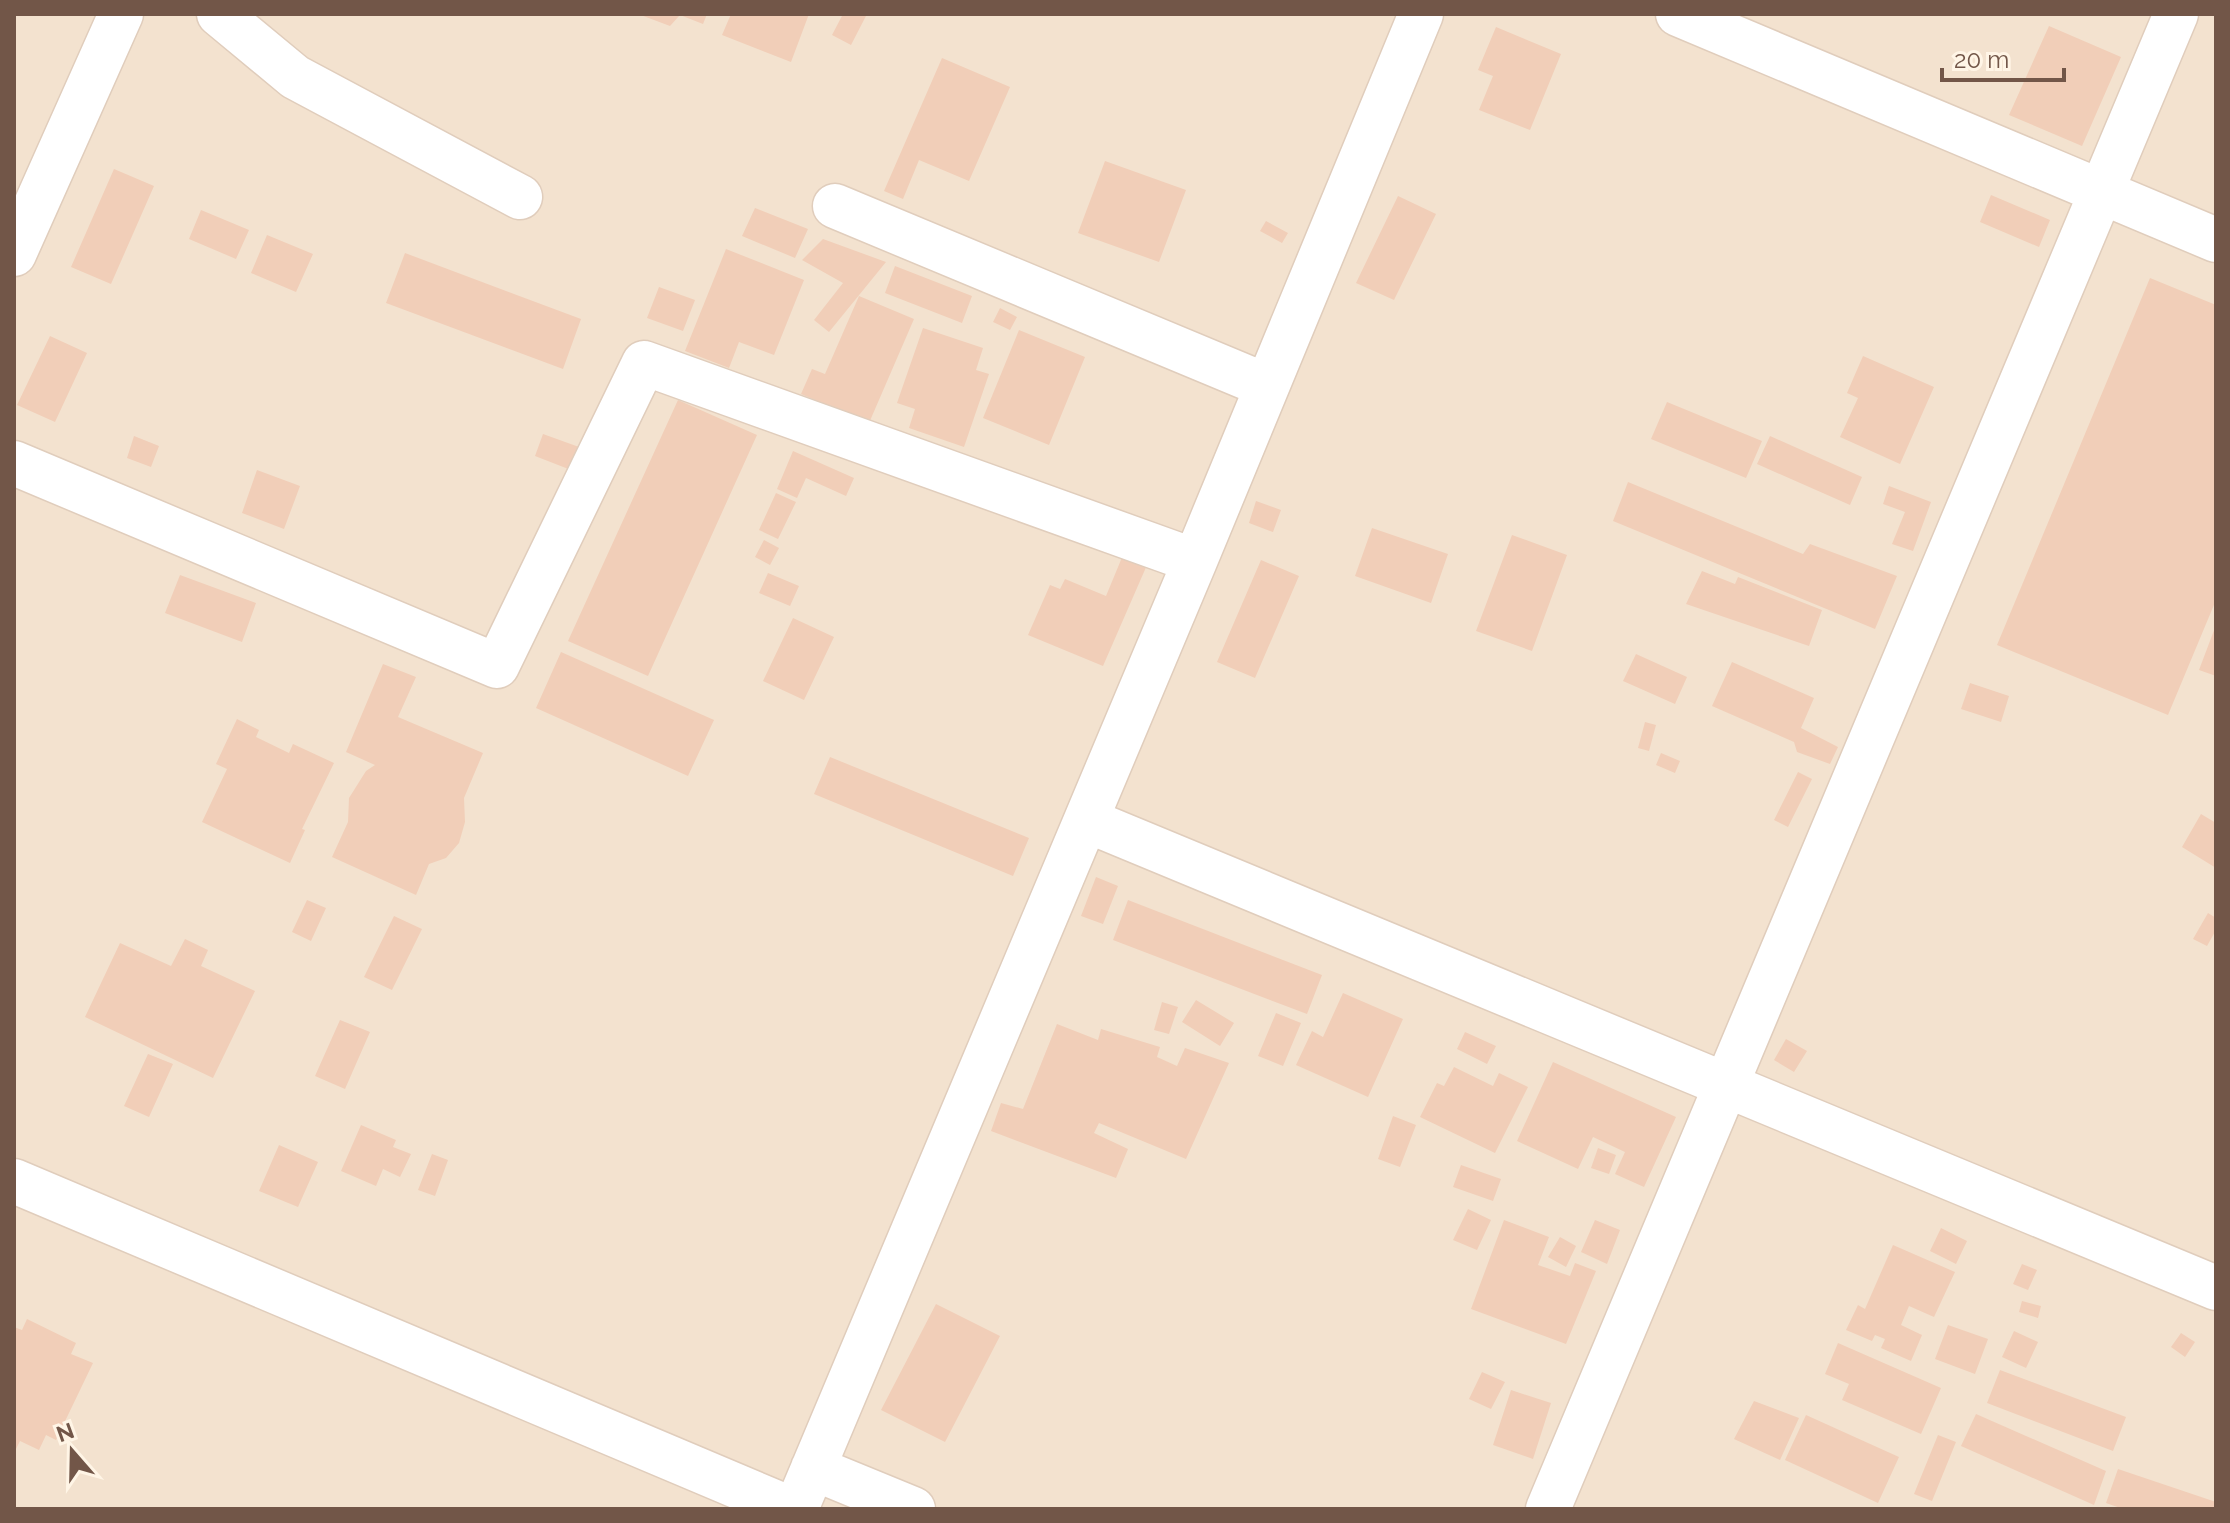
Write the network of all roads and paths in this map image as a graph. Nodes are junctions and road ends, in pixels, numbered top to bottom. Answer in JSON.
{"nodes":[{"id":1,"x":121,"y":14,"type":"edge"},
{"id":2,"x":219,"y":14,"type":"edge"},
{"id":3,"x":1421,"y":14,"type":"edge"},
{"id":4,"x":1678,"y":14,"type":"edge"},
{"id":5,"x":2176,"y":14,"type":"edge"},
{"id":6,"x":2101,"y":192,"type":"junction"},
{"id":7,"x":520,"y":197,"type":"dead end"},
{"id":8,"x":835,"y":206,"type":"dead end"},
{"id":9,"x":2216,"y":240,"type":"edge"},
{"id":10,"x":14,"y":254,"type":"edge"},
{"id":11,"x":1267,"y":386,"type":"junction"},
{"id":12,"x":14,"y":463,"type":"edge"},
{"id":13,"x":1195,"y":561,"type":"junction"},
{"id":14,"x":1086,"y":820,"type":"junction"},
{"id":15,"x":1726,"y":1085,"type":"junction"},
{"id":16,"x":14,"y":1181,"type":"edge"},
{"id":17,"x":2216,"y":1288,"type":"edge"},
{"id":18,"x":813,"y":1468,"type":"junction"},
{"id":19,"x":793,"y":1509,"type":"edge"},
{"id":20,"x":913,"y":1509,"type":"edge"},
{"id":21,"x":1548,"y":1509,"type":"edge"}],
"edges":[{"from":1,"to":10,"type":"street"},
{"from":2,"to":7,"type":"street"},
{"from":3,"to":11,"type":"street"},
{"from":4,"to":6,"type":"street"},
{"from":5,"to":6,"type":"street"},
{"from":6,"to":9,"type":"street"},
{"from":6,"to":15,"type":"street"},
{"from":8,"to":11,"type":"street"},
{"from":11,"to":13,"type":"street"},
{"from":12,"to":13,"type":"street"},
{"from":13,"to":14,"type":"street"},
{"from":14,"to":15,"type":"street"},
{"from":14,"to":18,"type":"street"},
{"from":15,"to":17,"type":"street"},
{"from":15,"to":21,"type":"street"},
{"from":16,"to":19,"type":"street"},
{"from":18,"to":19,"type":"street"},
{"from":18,"to":20,"type":"street"}]}
